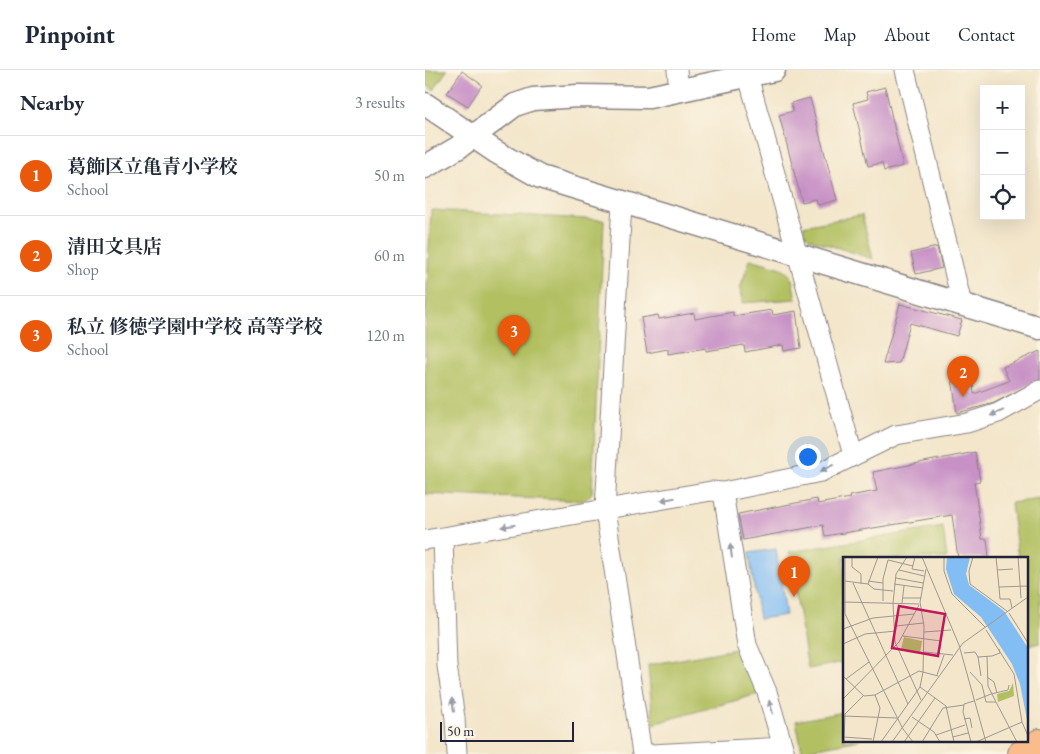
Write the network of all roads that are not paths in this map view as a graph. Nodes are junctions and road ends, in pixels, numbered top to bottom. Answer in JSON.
{"nodes":[{"id":1,"x":774,"y":70,"type":"edge"},
{"id":2,"x":905,"y":70,"type":"edge"},
{"id":3,"x":748,"y":76,"type":"junction"},
{"id":4,"x":678,"y":80,"type":"edge"},
{"id":5,"x":425,"y":104,"type":"edge"},
{"id":6,"x":473,"y":137,"type":"junction"},
{"id":7,"x":425,"y":167,"type":"edge"},
{"id":8,"x":622,"y":203,"type":"junction"},
{"id":9,"x":799,"y":255,"type":"junction"},
{"id":10,"x":963,"y":304,"type":"junction"},
{"id":11,"x":1040,"y":328,"type":"edge"},
{"id":12,"x":1040,"y":390,"type":"edge"},
{"id":13,"x":853,"y":455,"type":"junction"},
{"id":14,"x":723,"y":492,"type":"junction"},
{"id":15,"x":605,"y":510,"type":"junction"},
{"id":16,"x":434,"y":538,"type":"edge"},
{"id":17,"x":1040,"y":743,"type":"edge"},
{"id":18,"x":784,"y":751,"type":"edge"},
{"id":19,"x":457,"y":754,"type":"edge"},
{"id":20,"x":641,"y":754,"type":"edge"},
{"id":21,"x":651,"y":754,"type":"edge"},
{"id":22,"x":1022,"y":754,"type":"edge"}],
"edges":[{"from":1,"to":3,"type":"street"},
{"from":2,"to":10,"type":"street"},
{"from":3,"to":4,"type":"street"},
{"from":3,"to":9,"type":"street"},
{"from":4,"to":6,"type":"street"},
{"from":5,"to":6,"type":"street"},
{"from":6,"to":7,"type":"street"},
{"from":6,"to":8,"type":"street"},
{"from":8,"to":9,"type":"street"},
{"from":8,"to":15,"type":"street"},
{"from":9,"to":10,"type":"street"},
{"from":9,"to":13,"type":"street"},
{"from":10,"to":11,"type":"street"},
{"from":12,"to":13,"type":"street","one_way":true},
{"from":13,"to":14,"type":"street","one_way":true},
{"from":14,"to":15,"type":"street","one_way":true},
{"from":18,"to":14,"type":"street","one_way":true},
{"from":15,"to":16,"type":"street","one_way":true},
{"from":15,"to":20,"type":"street"},
{"from":19,"to":16,"type":"street","one_way":true},
{"from":17,"to":22,"type":"main road"},
{"from":18,"to":21,"type":"street"}]}
